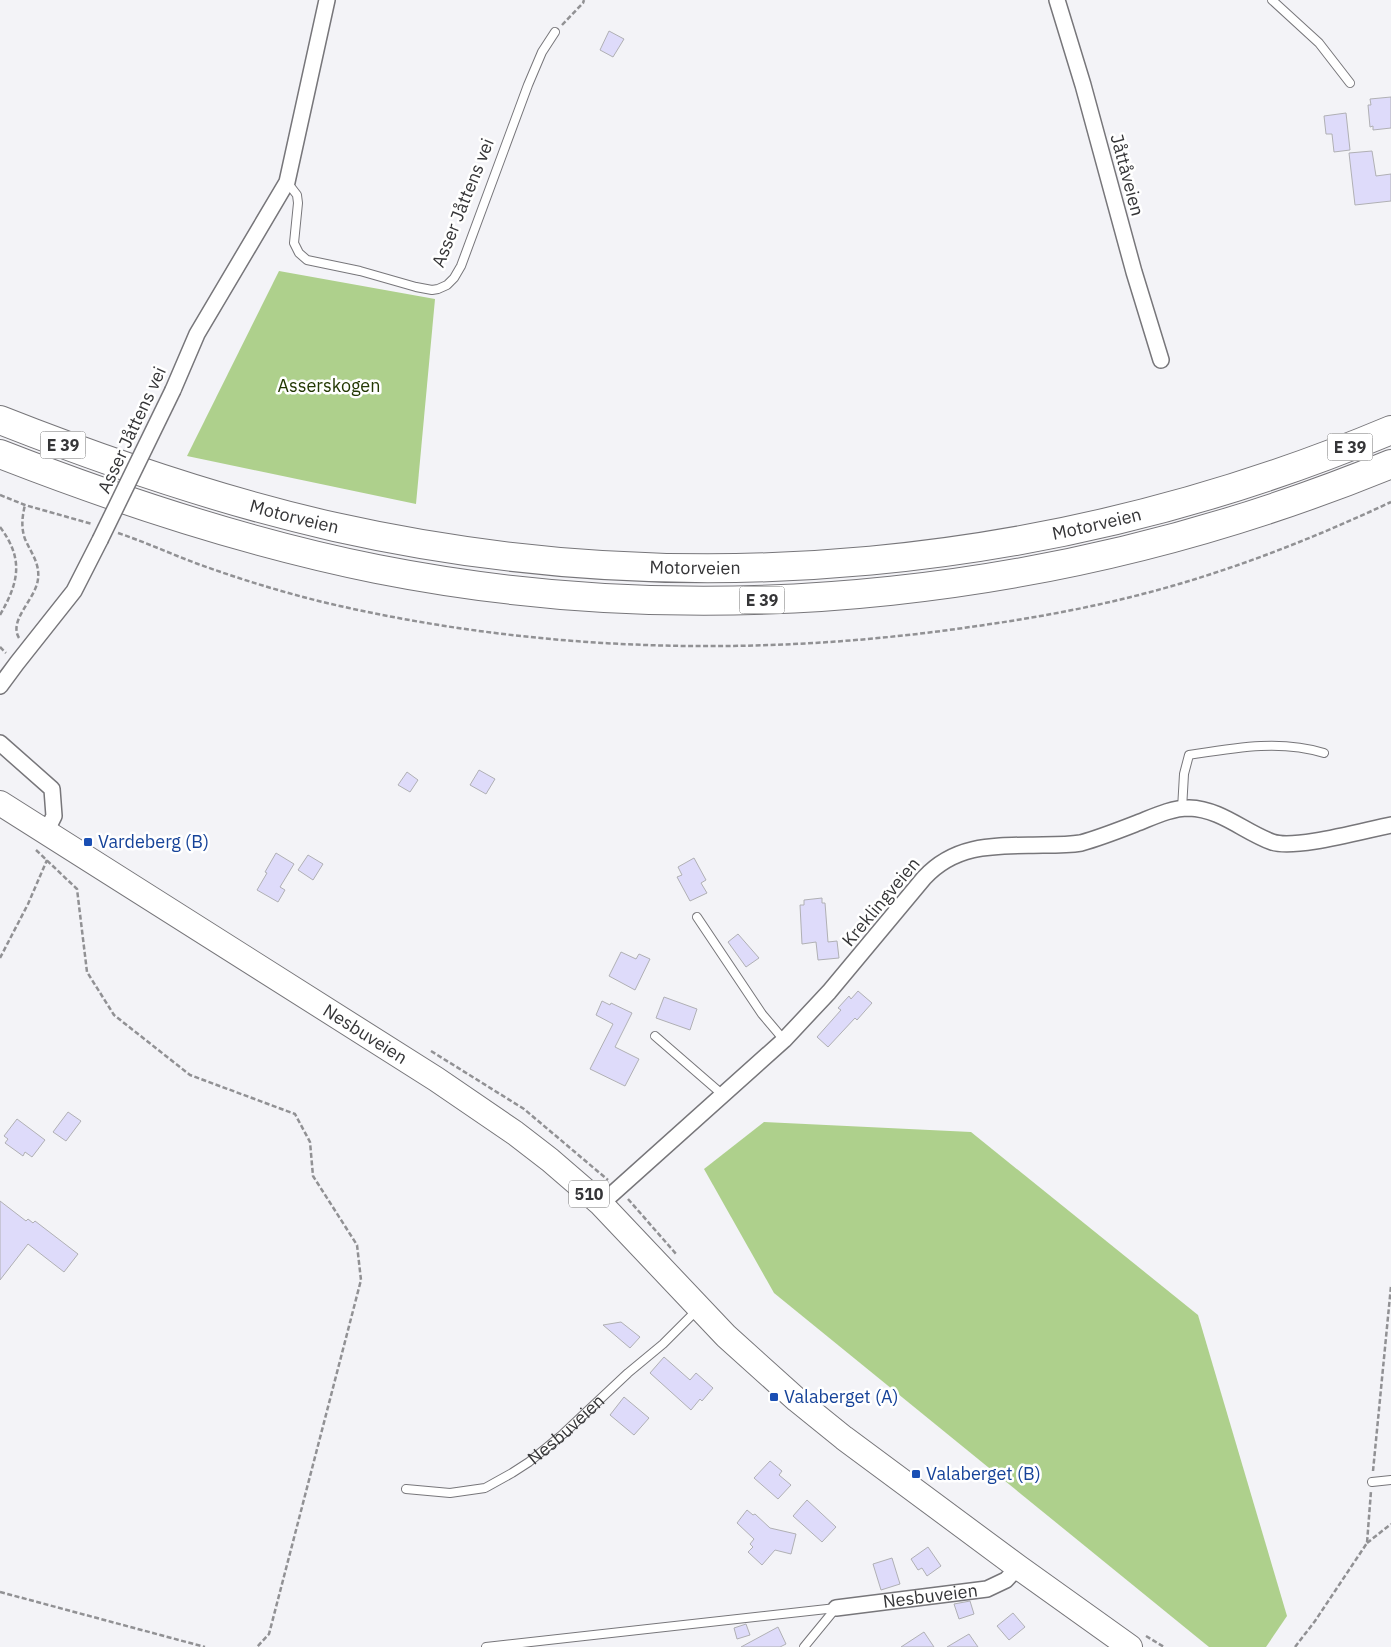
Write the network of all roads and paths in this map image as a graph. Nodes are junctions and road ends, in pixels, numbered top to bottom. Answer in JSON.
{"nodes":[{"id":1,"x":327,"y":0,"type":"edge"},
{"id":2,"x":584,"y":0,"type":"edge"},
{"id":3,"x":1057,"y":0,"type":"edge"},
{"id":4,"x":1272,"y":0,"type":"edge"},
{"id":5,"x":554,"y":32,"type":"joint"},
{"id":6,"x":1350,"y":82,"type":"dead end"},
{"id":7,"x":287,"y":182,"type":"junction"},
{"id":8,"x":1161,"y":360,"type":"dead end"},
{"id":9,"x":0,"y":420,"type":"edge"},
{"id":10,"x":1391,"y":430,"type":"edge"},
{"id":11,"x":0,"y":454,"type":"edge"},
{"id":12,"x":1391,"y":464,"type":"edge"},
{"id":13,"x":25,"y":505,"type":"dead end"},
{"id":14,"x":0,"y":527,"type":"edge"},
{"id":15,"x":0,"y":615,"type":"edge"},
{"id":16,"x":30,"y":647,"type":"junction"},
{"id":17,"x":0,"y":686,"type":"edge"},
{"id":18,"x":0,"y":743,"type":"edge"},
{"id":19,"x":1324,"y":753,"type":"dead end"},
{"id":20,"x":0,"y":803,"type":"edge"},
{"id":21,"x":1182,"y":808,"type":"junction"},
{"id":22,"x":1391,"y":825,"type":"edge"},
{"id":23,"x":46,"y":832,"type":"junction"},
{"id":24,"x":697,"y":917,"type":"dead end"},
{"id":25,"x":0,"y":958,"type":"edge"},
{"id":26,"x":655,"y":1036,"type":"dead end"},
{"id":27,"x":784,"y":1040,"type":"junction"},
{"id":28,"x":723,"y":1095,"type":"junction"},
{"id":29,"x":601,"y":1204,"type":"junction"},
{"id":30,"x":698,"y":1308,"type":"junction"},
{"id":31,"x":1391,"y":1480,"type":"edge"},
{"id":32,"x":1372,"y":1482,"type":"dead end"},
{"id":33,"x":406,"y":1489,"type":"dead end"},
{"id":34,"x":1391,"y":1524,"type":"edge"},
{"id":35,"x":1368,"y":1543,"type":"dead end"},
{"id":36,"x":1018,"y":1567,"type":"junction"},
{"id":37,"x":0,"y":1592,"type":"edge"},
{"id":38,"x":836,"y":1608,"type":"junction"},
{"id":39,"x":206,"y":1647,"type":"edge"},
{"id":40,"x":257,"y":1647,"type":"edge"},
{"id":41,"x":486,"y":1647,"type":"edge"},
{"id":42,"x":804,"y":1647,"type":"edge"},
{"id":43,"x":1130,"y":1647,"type":"edge"}],
"edges":[{"from":1,"to":7,"type":"street","name":"Asser Jåttens vei"},
{"from":2,"to":5,"type":"path"},
{"from":3,"to":8,"type":"street","name":"Jåttåveien"},
{"from":4,"to":6,"type":"lane"},
{"from":5,"to":7,"type":"lane","name":"Asser Jåttens vei"},
{"from":7,"to":16,"type":"street","name":"Asser Jåttens vei","bridge":true},
{"from":9,"to":10,"type":"highway","name":"Motorveien","number":"E 39"},
{"from":11,"to":12,"type":"highway","name":"Motorveien","number":"E 39"},
{"from":13,"to":16,"type":"path"},
{"from":14,"to":15,"type":"path"},
{"from":16,"to":17,"type":"street","name":"Asser Jåttens vei"},
{"from":18,"to":23,"type":"street"},
{"from":19,"to":21,"type":"lane"},
{"from":20,"to":23,"type":"main road","name":"Nesbuveien","number":"510"},
{"from":21,"to":22,"type":"street","name":"Kreklingveien"},
{"from":21,"to":27,"type":"street","name":"Kreklingveien"},
{"from":23,"to":29,"type":"main road","name":"Nesbuveien","number":"510"},
{"from":24,"to":27,"type":"lane"},
{"from":25,"to":40,"type":"path"},
{"from":26,"to":28,"type":"lane"},
{"from":27,"to":28,"type":"street","name":"Kreklingveien"},
{"from":28,"to":29,"type":"street","name":"Kreklingveien"},
{"from":29,"to":30,"type":"main road","name":"Nesbuveien","number":"510"},
{"from":30,"to":33,"type":"lane","name":"Nesbuveien"},
{"from":30,"to":36,"type":"main road","name":"Nesbuveien","number":"510"},
{"from":31,"to":32,"type":"lane"},
{"from":34,"to":35,"type":"path"},
{"from":36,"to":38,"type":"street","name":"Nesbuveien"},
{"from":36,"to":43,"type":"main road","name":"Nesbuveien","number":"510"},
{"from":37,"to":39,"type":"path"},
{"from":38,"to":41,"type":"lane","name":"Nesbuveien"},
{"from":38,"to":42,"type":"lane"}]}
